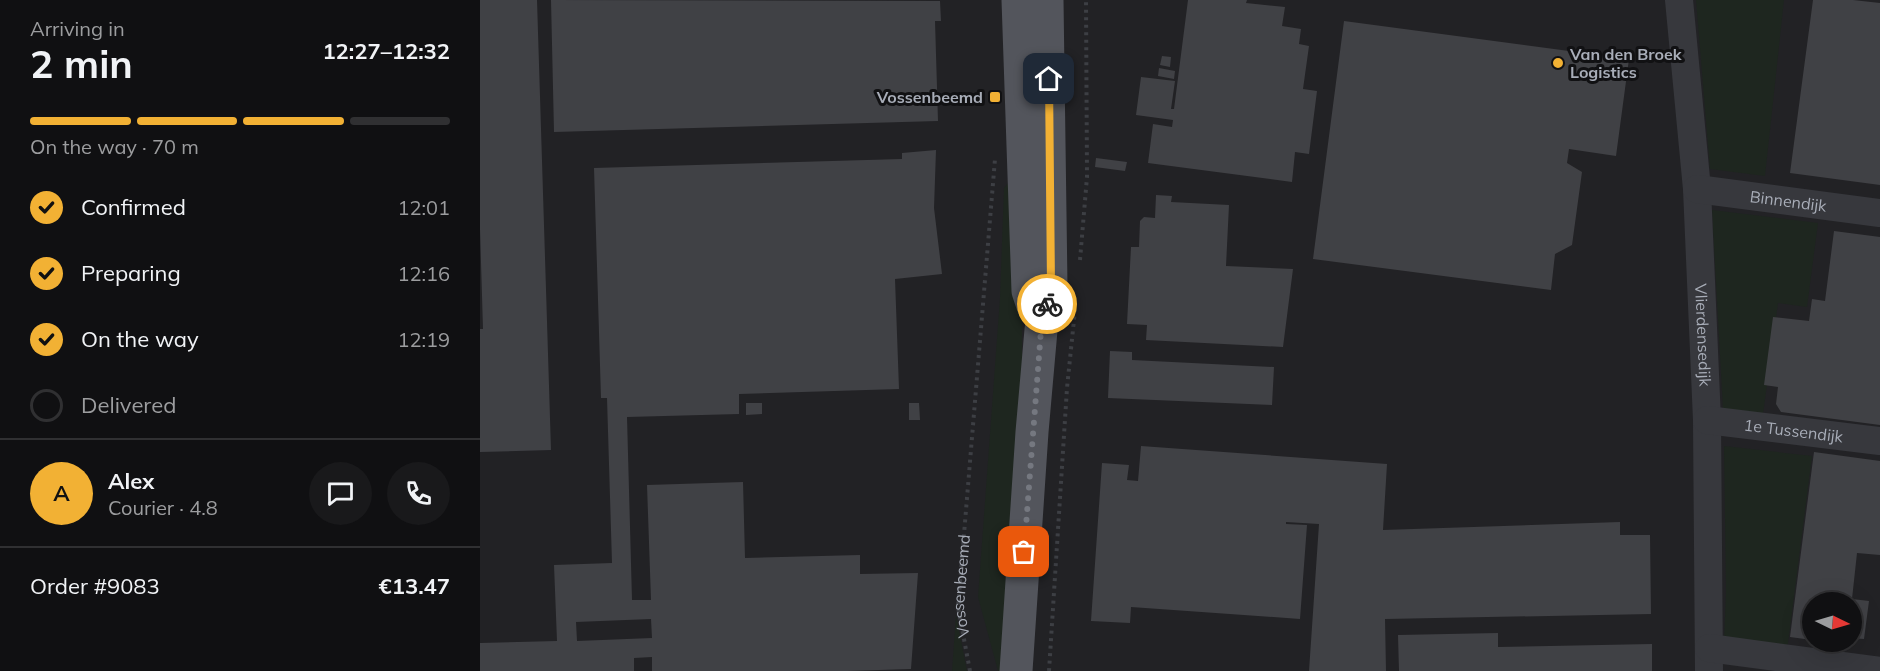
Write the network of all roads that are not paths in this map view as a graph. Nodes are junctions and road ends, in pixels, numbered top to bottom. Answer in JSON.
{"nodes":[{"id":1,"x":1018,"y":0,"type":"edge"},
{"id":2,"x":1047,"y":0,"type":"edge"},
{"id":3,"x":1678,"y":0,"type":"edge"},
{"id":4,"x":1697,"y":189,"type":"junction"},
{"id":5,"x":1880,"y":213,"type":"edge"},
{"id":6,"x":1041,"y":330,"type":"junction"},
{"id":7,"x":1707,"y":420,"type":"junction"},
{"id":8,"x":1880,"y":441,"type":"edge"},
{"id":9,"x":1709,"y":659,"type":"edge"},
{"id":10,"x":1017,"y":671,"type":"edge"},
{"id":11,"x":1880,"y":671,"type":"edge"}],
"edges":[{"from":1,"to":6,"type":"main road"},
{"from":2,"to":6,"type":"main road"},
{"from":3,"to":4,"type":"street","name":"Vlierdensedijk"},
{"from":4,"to":5,"type":"street","name":"Binnendijk"},
{"from":4,"to":7,"type":"street","name":"Vlierdensedijk"},
{"from":6,"to":10,"type":"main road"},
{"from":7,"to":8,"type":"street","name":"1e Tussendijk"},
{"from":7,"to":9,"type":"street","name":"Vlierdensedijk"},
{"from":9,"to":11,"type":"street"}]}
